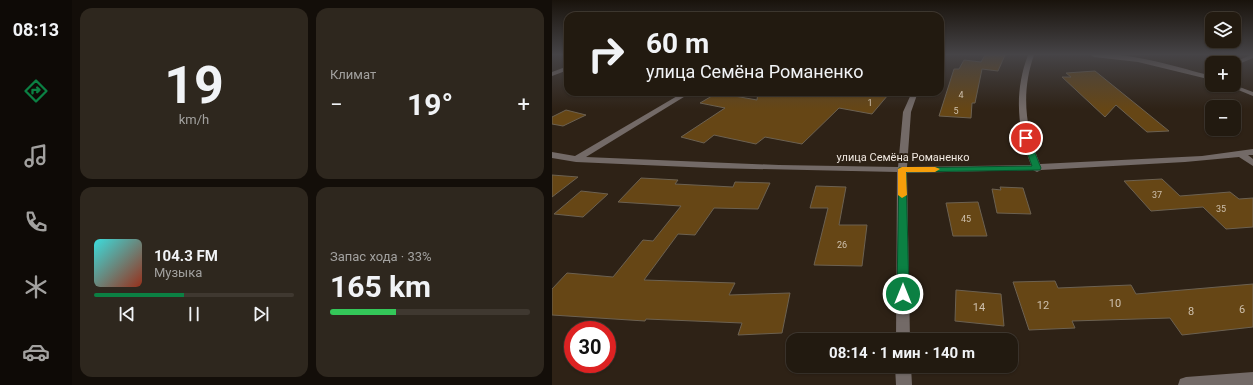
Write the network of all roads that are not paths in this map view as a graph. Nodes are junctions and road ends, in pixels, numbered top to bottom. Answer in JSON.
{"nodes":[{"id":1,"x":1025,"y":73,"type":"edge"},
{"id":2,"x":1195,"y":73,"type":"edge"},
{"id":3,"x":1204,"y":75,"type":"edge"},
{"id":4,"x":1241,"y":89,"type":"edge"},
{"id":5,"x":1253,"y":94,"type":"edge"},
{"id":6,"x":682,"y":96,"type":"edge"},
{"id":7,"x":913,"y":96,"type":"edge"},
{"id":8,"x":1253,"y":152,"type":"edge"},
{"id":9,"x":1241,"y":154,"type":"junction"},
{"id":10,"x":552,"y":155,"type":"edge"},
{"id":11,"x":576,"y":159,"type":"junction"},
{"id":12,"x":1253,"y":163,"type":"edge"},
{"id":13,"x":1037,"y":168,"type":"junction"},
{"id":14,"x":902,"y":169,"type":"junction"},
{"id":15,"x":903,"y":333,"type":"edge"},
{"id":16,"x":903,"y":373,"type":"edge"},
{"id":17,"x":1253,"y":380,"type":"edge"},
{"id":18,"x":904,"y":385,"type":"edge"},
{"id":19,"x":1186,"y":385,"type":"edge"}],
"edges":[{"from":1,"to":13,"type":"street"},
{"from":2,"to":3,"type":"street"},
{"from":4,"to":5,"type":"street"},
{"from":6,"to":11,"type":"street"},
{"from":7,"to":14,"type":"street"},
{"from":8,"to":9,"type":"street","name":"улица Семёна Романенко"},
{"from":9,"to":12,"type":"street"},
{"from":9,"to":13,"type":"street","name":"улица Семёна Романенко"},
{"from":10,"to":11,"type":"street","name":"улица Семёна Романенко"},
{"from":11,"to":14,"type":"street","name":"улица Семёна Романенко"},
{"from":13,"to":14,"type":"street","name":"улица Семёна Романенко"},
{"from":14,"to":15,"type":"street"},
{"from":16,"to":18,"type":"street"},
{"from":17,"to":19,"type":"street"}]}
